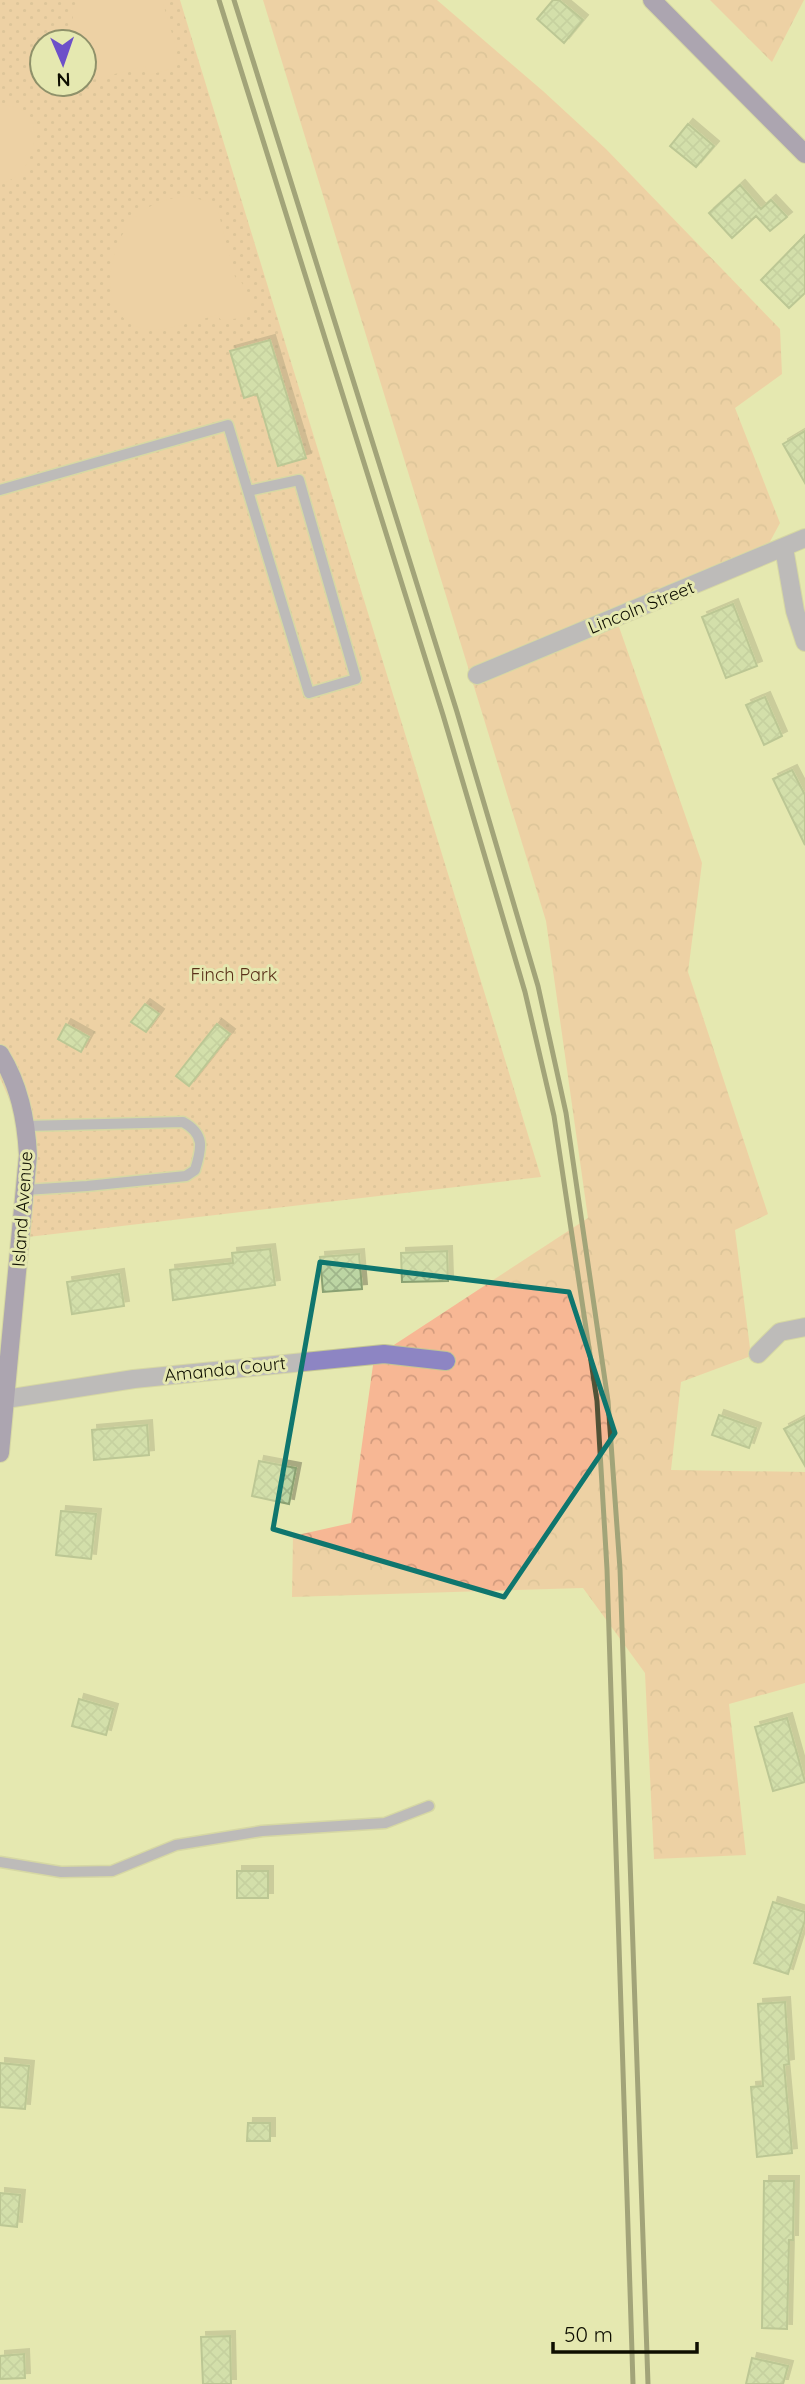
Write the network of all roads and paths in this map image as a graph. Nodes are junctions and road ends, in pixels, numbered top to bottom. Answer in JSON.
{"nodes":[{"id":1,"x":653,"y":0,"type":"edge"},
{"id":2,"x":805,"y":154,"type":"edge"},
{"id":3,"x":0,"y":490,"type":"edge"},
{"id":4,"x":248,"y":491,"type":"junction"},
{"id":5,"x":805,"y":538,"type":"edge"},
{"id":6,"x":784,"y":548,"type":"junction"},
{"id":7,"x":805,"y":642,"type":"edge"},
{"id":8,"x":477,"y":676,"type":"dead end"},
{"id":9,"x":0,"y":1054,"type":"edge"},
{"id":10,"x":26,"y":1126,"type":"junction"},
{"id":11,"x":25,"y":1189,"type":"junction"},
{"id":12,"x":805,"y":1327,"type":"edge"},
{"id":13,"x":758,"y":1354,"type":"dead end"},
{"id":14,"x":446,"y":1361,"type":"dead end"},
{"id":15,"x":6,"y":1399,"type":"junction"},
{"id":16,"x":0,"y":1453,"type":"edge"},
{"id":17,"x":429,"y":1806,"type":"dead end"},
{"id":18,"x":0,"y":1862,"type":"edge"}],
"edges":[{"from":1,"to":2,"type":"street"},
{"from":3,"to":4,"type":"lane"},
{"from":4,"to":4,"type":"lane"},
{"from":5,"to":6,"type":"street","name":"Lincoln Street"},
{"from":6,"to":7,"type":"street"},
{"from":6,"to":8,"type":"street","name":"Lincoln Street"},
{"from":9,"to":10,"type":"street","name":"Island Avenue"},
{"from":10,"to":11,"type":"street","name":"Island Avenue"},
{"from":10,"to":11,"type":"lane"},
{"from":11,"to":15,"type":"street","name":"Island Avenue"},
{"from":12,"to":13,"type":"street"},
{"from":14,"to":15,"type":"street","name":"Amanda Court"},
{"from":15,"to":16,"type":"street","name":"Island Avenue"},
{"from":17,"to":18,"type":"lane"}]}
